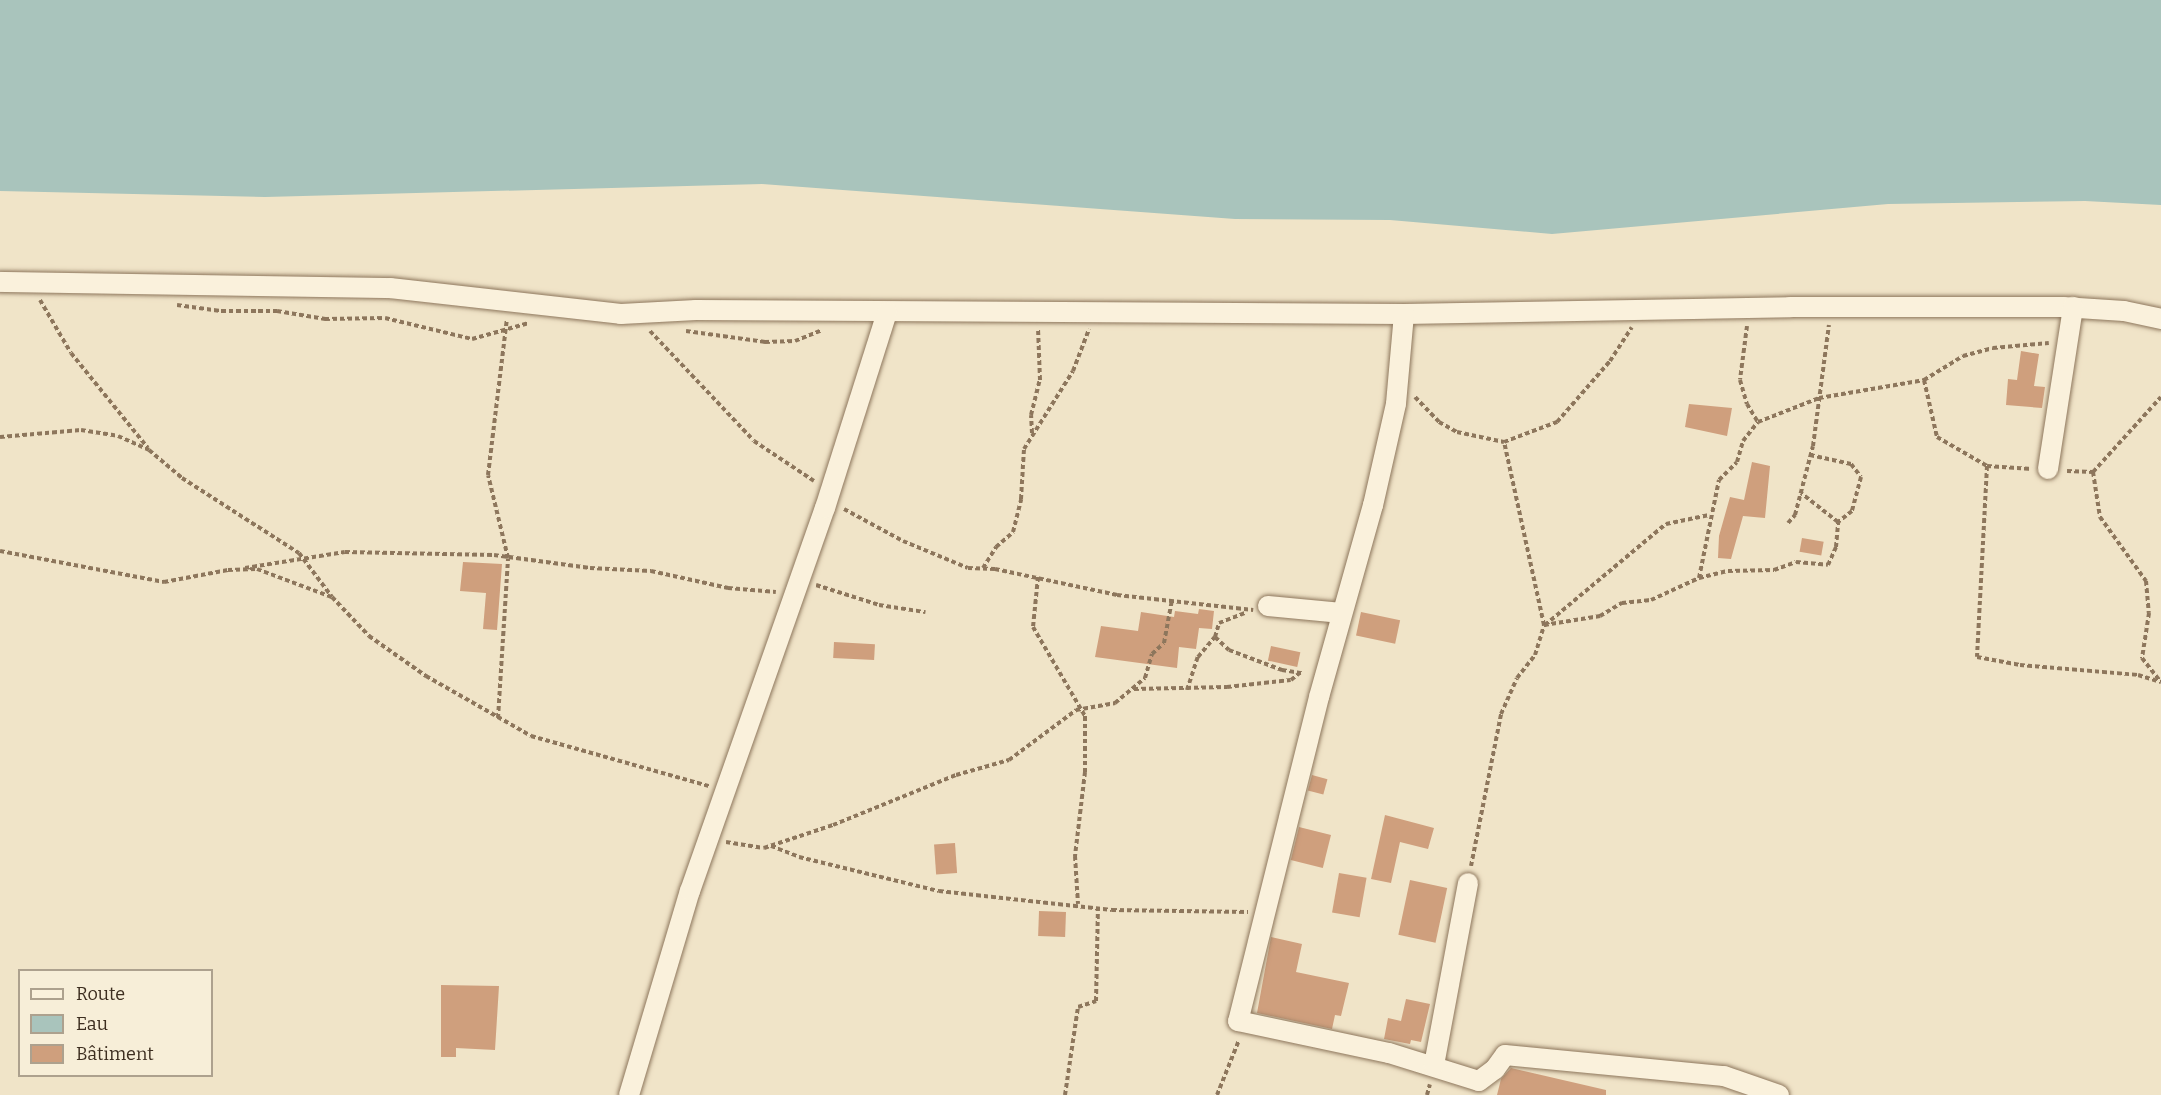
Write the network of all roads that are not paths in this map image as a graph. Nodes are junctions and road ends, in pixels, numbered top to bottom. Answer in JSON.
{"nodes":[{"id":1,"x":0,"y":282,"type":"edge"},
{"id":2,"x":2073,"y":307,"type":"junction"},
{"id":3,"x":887,"y":313,"type":"junction"},
{"id":4,"x":1404,"y":314,"type":"junction"},
{"id":5,"x":2161,"y":319,"type":"edge"},
{"id":6,"x":2048,"y":470,"type":"road end"},
{"id":7,"x":1268,"y":606,"type":"road end"},
{"id":8,"x":1342,"y":613,"type":"junction"},
{"id":9,"x":1468,"y":883,"type":"road end"},
{"id":10,"x":1434,"y":1065,"type":"junction"},
{"id":11,"x":629,"y":1095,"type":"edge"},
{"id":12,"x":1779,"y":1095,"type":"edge"}],
"edges":[{"from":1,"to":3,"type":"street"},
{"from":2,"to":4,"type":"street"},
{"from":2,"to":5,"type":"street"},
{"from":2,"to":6,"type":"street"},
{"from":3,"to":4,"type":"street"},
{"from":3,"to":11,"type":"street"},
{"from":4,"to":8,"type":"street"},
{"from":7,"to":8,"type":"street"},
{"from":8,"to":10,"type":"street"},
{"from":9,"to":10,"type":"street"},
{"from":10,"to":12,"type":"street"}]}
